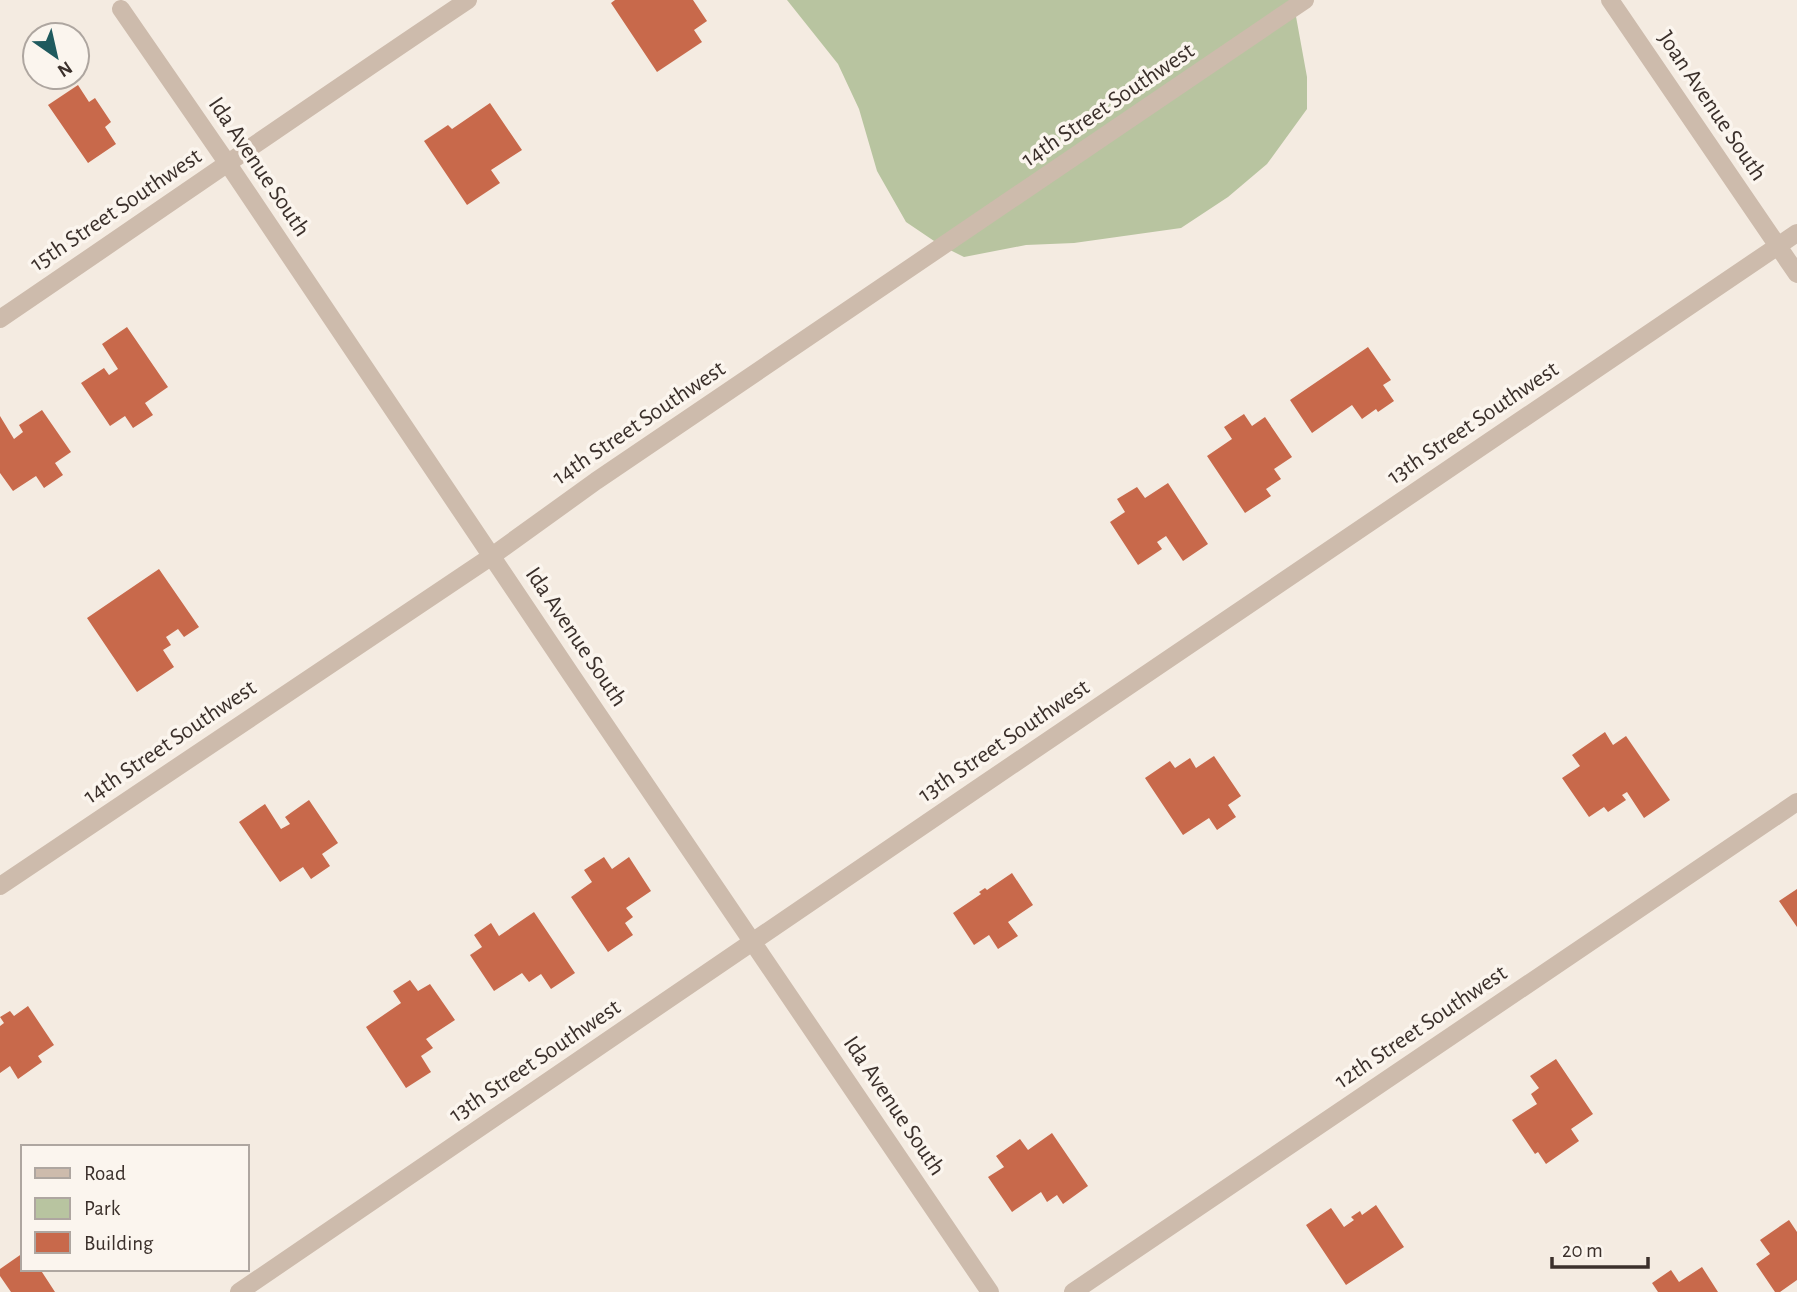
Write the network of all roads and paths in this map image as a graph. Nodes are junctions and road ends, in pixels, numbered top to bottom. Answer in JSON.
{"nodes":[{"id":1,"x":468,"y":0,"type":"edge"},
{"id":2,"x":1305,"y":0,"type":"edge"},
{"id":3,"x":1610,"y":0,"type":"edge"},
{"id":4,"x":121,"y":9,"type":"dead end"},
{"id":5,"x":228,"y":164,"type":"junction"},
{"id":6,"x":1797,"y":233,"type":"edge"},
{"id":7,"x":1778,"y":246,"type":"junction"},
{"id":8,"x":1797,"y":274,"type":"edge"},
{"id":9,"x":0,"y":319,"type":"edge"},
{"id":10,"x":492,"y":555,"type":"junction"},
{"id":11,"x":1797,"y":802,"type":"edge"},
{"id":12,"x":0,"y":886,"type":"edge"},
{"id":13,"x":754,"y":942,"type":"junction"},
{"id":14,"x":239,"y":1292,"type":"edge"},
{"id":15,"x":990,"y":1292,"type":"edge"},
{"id":16,"x":1073,"y":1292,"type":"edge"}],
"edges":[{"from":1,"to":5,"type":"street","name":"15th Street Southwest"},
{"from":2,"to":10,"type":"street","name":"14th Street Southwest"},
{"from":3,"to":7,"type":"street","name":"Joan Avenue South"},
{"from":4,"to":5,"type":"street","name":"Ida Avenue South"},
{"from":5,"to":9,"type":"street","name":"15th Street Southwest"},
{"from":5,"to":10,"type":"street","name":"Ida Avenue South"},
{"from":6,"to":7,"type":"street","name":"13th Street Southwest"},
{"from":7,"to":8,"type":"street","name":"Joan Avenue South"},
{"from":7,"to":13,"type":"street","name":"13th Street Southwest"},
{"from":10,"to":12,"type":"street","name":"14th Street Southwest"},
{"from":10,"to":13,"type":"street","name":"Ida Avenue South"},
{"from":11,"to":16,"type":"street","name":"12th Street Southwest"},
{"from":13,"to":14,"type":"street","name":"13th Street Southwest"},
{"from":13,"to":15,"type":"street","name":"Ida Avenue South"}]}
